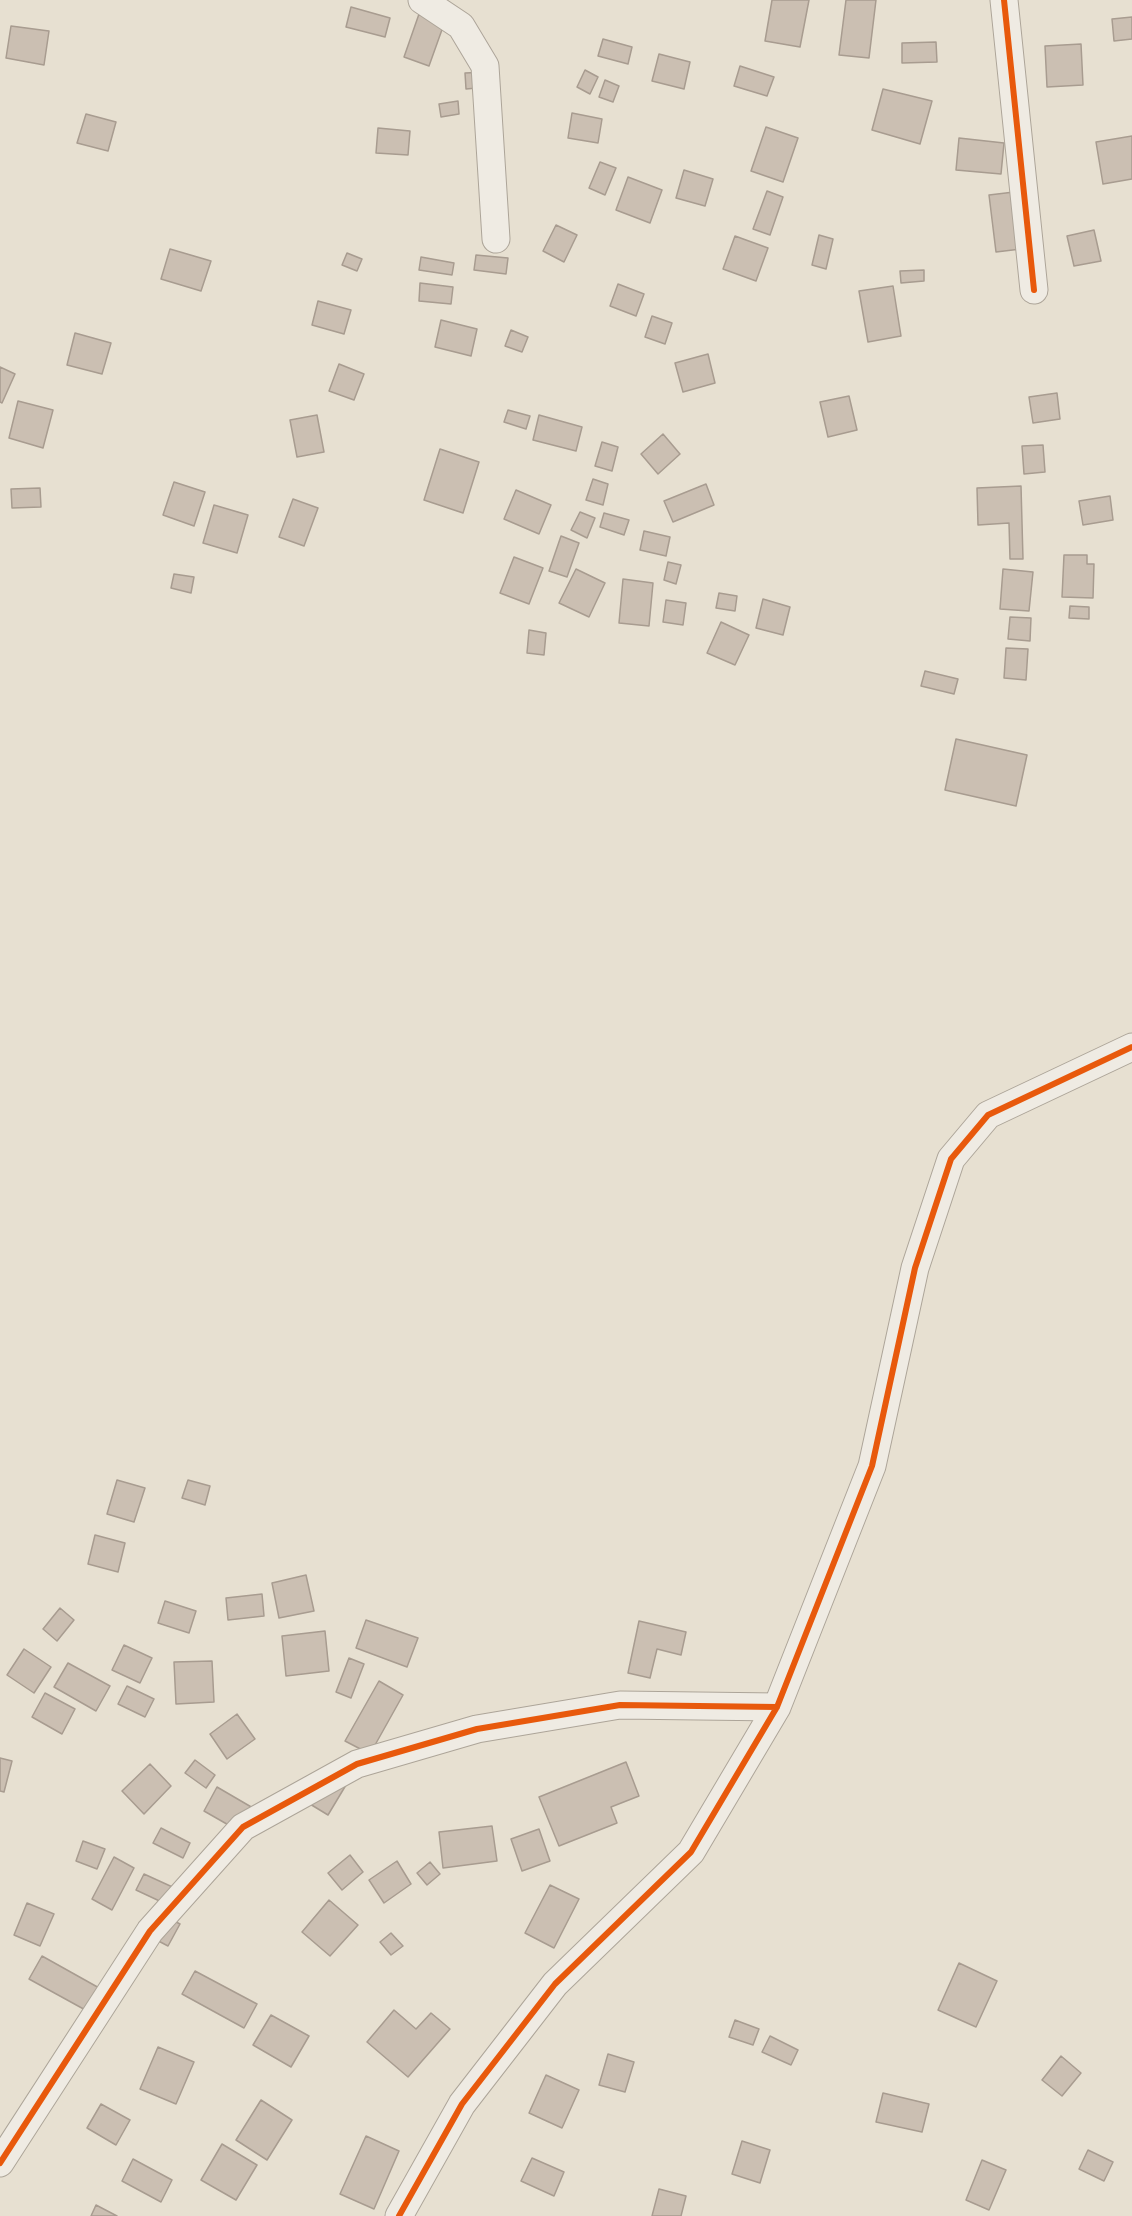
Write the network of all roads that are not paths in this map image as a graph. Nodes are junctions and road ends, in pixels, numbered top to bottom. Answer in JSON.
{"nodes":[{"id":1,"x":422,"y":0,"type":"edge"},
{"id":2,"x":1004,"y":0,"type":"edge"},
{"id":3,"x":496,"y":238,"type":"dead end"},
{"id":4,"x":1034,"y":290,"type":"dead end"},
{"id":5,"x":1132,"y":1047,"type":"edge"},
{"id":6,"x":777,"y":1707,"type":"junction"},
{"id":7,"x":0,"y":2163,"type":"edge"},
{"id":8,"x":399,"y":2216,"type":"edge"}],
"edges":[{"from":1,"to":3,"type":"street"},
{"from":2,"to":4,"type":"street"},
{"from":5,"to":6,"type":"street"},
{"from":6,"to":7,"type":"street"},
{"from":6,"to":8,"type":"street"}]}
